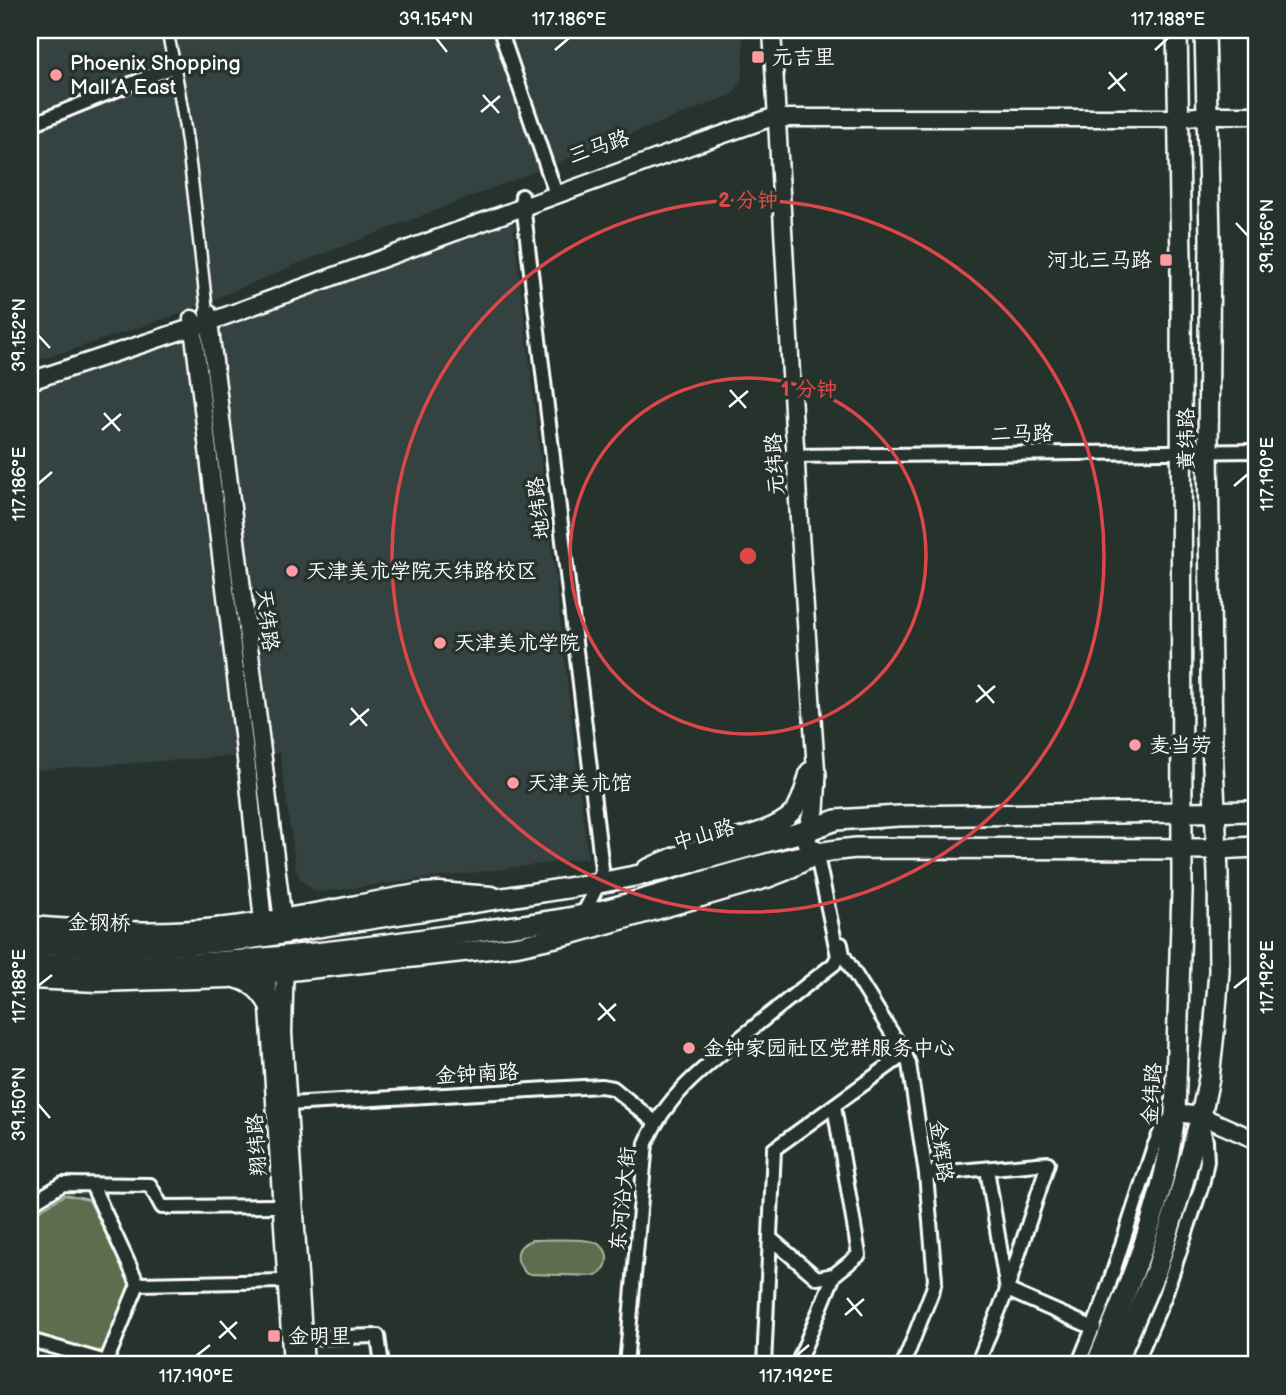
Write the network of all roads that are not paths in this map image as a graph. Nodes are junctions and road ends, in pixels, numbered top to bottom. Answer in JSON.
{"nodes":[{"id":1,"x":167,"y":30,"type":"edge"},
{"id":2,"x":500,"y":30,"type":"edge"},
{"id":3,"x":765,"y":30,"type":"edge"},
{"id":4,"x":772,"y":30,"type":"edge"},
{"id":5,"x":1177,"y":30,"type":"edge"},
{"id":6,"x":1205,"y":30,"type":"edge"},
{"id":7,"x":175,"y":66,"type":"junction"},
{"id":8,"x":1177,"y":113,"type":"junction"},
{"id":9,"x":1207,"y":115,"type":"junction"},
{"id":10,"x":1256,"y":115,"type":"edge"},
{"id":11,"x":775,"y":116,"type":"junction"},
{"id":12,"x":30,"y":125,"type":"edge"},
{"id":13,"x":554,"y":190,"type":"junction"},
{"id":14,"x":522,"y":201,"type":"junction"},
{"id":15,"x":200,"y":319,"type":"junction"},
{"id":16,"x":30,"y":371,"type":"edge"},
{"id":17,"x":30,"y":381,"type":"edge"},
{"id":18,"x":1256,"y":451,"type":"edge"},
{"id":19,"x":1181,"y":452,"type":"junction"},
{"id":20,"x":1208,"y":452,"type":"junction"},
{"id":21,"x":792,"y":456,"type":"junction"},
{"id":22,"x":812,"y":772,"type":"junction"},
{"id":23,"x":1256,"y":811,"type":"edge"},
{"id":24,"x":1182,"y":812,"type":"junction"},
{"id":25,"x":1215,"y":812,"type":"junction"},
{"id":26,"x":814,"y":826,"type":"junction"},
{"id":27,"x":1256,"y":847,"type":"edge"},
{"id":28,"x":1182,"y":849,"type":"junction"},
{"id":29,"x":1217,"y":849,"type":"junction"},
{"id":30,"x":821,"y":853,"type":"junction"},
{"id":31,"x":783,"y":860,"type":"junction"},
{"id":32,"x":630,"y":877,"type":"junction"},
{"id":33,"x":599,"y":883,"type":"junction"},
{"id":34,"x":500,"y":897,"type":"junction"},
{"id":35,"x":583,"y":915,"type":"junction"},
{"id":36,"x":30,"y":926,"type":"edge"},
{"id":37,"x":284,"y":927,"type":"junction"},
{"id":38,"x":219,"y":928,"type":"joint"},
{"id":39,"x":263,"y":929,"type":"junction"},
{"id":40,"x":572,"y":934,"type":"junction"},
{"id":41,"x":30,"y":944,"type":"edge"},
{"id":42,"x":166,"y":956,"type":"junction"},
{"id":43,"x":30,"y":963,"type":"edge"},
{"id":44,"x":279,"y":966,"type":"junction"},
{"id":45,"x":228,"y":978,"type":"junction"},
{"id":46,"x":30,"y":979,"type":"edge"},
{"id":47,"x":276,"y":1003,"type":"junction"},
{"id":48,"x":905,"y":1055,"type":"junction"},
{"id":49,"x":288,"y":1104,"type":"junction"},
{"id":50,"x":834,"y":1106,"type":"junction"},
{"id":51,"x":1175,"y":1113,"type":"junction"},
{"id":52,"x":1201,"y":1116,"type":"junction"},
{"id":53,"x":656,"y":1123,"type":"junction"},
{"id":54,"x":1256,"y":1140,"type":"edge"},
{"id":55,"x":987,"y":1169,"type":"junction"},
{"id":56,"x":926,"y":1174,"type":"junction"},
{"id":57,"x":92,"y":1185,"type":"junction"},
{"id":58,"x":30,"y":1204,"type":"edge"},
{"id":59,"x":282,"y":1206,"type":"junction"},
{"id":60,"x":770,"y":1238,"type":"junction"},
{"id":61,"x":834,"y":1275,"type":"junction"},
{"id":62,"x":286,"y":1282,"type":"junction"},
{"id":63,"x":138,"y":1284,"type":"junction"},
{"id":64,"x":1007,"y":1290,"type":"junction"},
{"id":65,"x":1094,"y":1328,"type":"junction"},
{"id":66,"x":303,"y":1338,"type":"junction"},
{"id":67,"x":30,"y":1340,"type":"edge"},
{"id":68,"x":106,"y":1363,"type":"edge"},
{"id":69,"x":292,"y":1365,"type":"edge"},
{"id":70,"x":305,"y":1365,"type":"edge"},
{"id":71,"x":382,"y":1365,"type":"edge"},
{"id":72,"x":626,"y":1365,"type":"edge"},
{"id":73,"x":764,"y":1365,"type":"edge"},
{"id":74,"x":797,"y":1365,"type":"edge"},
{"id":75,"x":903,"y":1365,"type":"edge"},
{"id":76,"x":977,"y":1365,"type":"edge"},
{"id":77,"x":1078,"y":1365,"type":"edge"},
{"id":78,"x":1096,"y":1365,"type":"edge"},
{"id":79,"x":1115,"y":1365,"type":"edge"},
{"id":80,"x":1135,"y":1365,"type":"edge"}],
"edges":[{"from":1,"to":7,"type":"street"},
{"from":2,"to":13,"type":"street"},
{"from":3,"to":11,"type":"street","name":"元纬路"},
{"from":4,"to":11,"type":"street","name":"元纬路"},
{"from":5,"to":8,"type":"main road","name":"黄纬路"},
{"from":6,"to":9,"type":"main road","name":"黄纬路"},
{"from":7,"to":12,"type":"street"},
{"from":7,"to":15,"type":"street"},
{"from":8,"to":9,"type":"street","name":"三马路"},
{"from":8,"to":11,"type":"street","name":"三马路"},
{"from":8,"to":11,"type":"street","name":"三马路"},
{"from":8,"to":19,"type":"main road","name":"黄纬路"},
{"from":9,"to":10,"type":"street","name":"三马路"},
{"from":9,"to":20,"type":"main road","name":"黄纬路"},
{"from":11,"to":13,"type":"street","name":"三马路"},
{"from":11,"to":21,"type":"street","name":"元纬路"},
{"from":11,"to":21,"type":"street","name":"元纬路"},
{"from":13,"to":14,"type":"street","name":"三马路"},
{"from":14,"to":15,"type":"street","name":"三马路"},
{"from":14,"to":33,"type":"street","name":"地纬路"},
{"from":15,"to":16,"type":"street","name":"三马路"},
{"from":15,"to":17,"type":"street","name":"三马路"},
{"from":15,"to":37,"type":"street","name":"天纬路"},
{"from":15,"to":39,"type":"street","name":"天纬路"},
{"from":18,"to":20,"type":"street","name":"二马路"},
{"from":19,"to":20,"type":"street","name":"二马路"},
{"from":19,"to":21,"type":"street","name":"二马路"},
{"from":19,"to":24,"type":"main road","name":"黄纬路"},
{"from":20,"to":25,"type":"main road","name":"黄纬路"},
{"from":21,"to":22,"type":"street","name":"元纬路"},
{"from":22,"to":26,"type":"main road"},
{"from":22,"to":32,"type":"street"},
{"from":23,"to":25,"type":"main road","name":"中山路"},
{"from":24,"to":25,"type":"main road","name":"中山路"},
{"from":24,"to":26,"type":"main road","name":"中山路"},
{"from":24,"to":28,"type":"main road","name":"金纬路"},
{"from":25,"to":29,"type":"main road","name":"黄纬路"},
{"from":26,"to":30,"type":"street"},
{"from":26,"to":31,"type":"main road"},
{"from":26,"to":32,"type":"main road","name":"中山路"},
{"from":27,"to":29,"type":"main road"},
{"from":28,"to":29,"type":"main road"},
{"from":28,"to":30,"type":"main road"},
{"from":28,"to":51,"type":"main road","name":"金纬路"},
{"from":29,"to":52,"type":"main road"},
{"from":30,"to":31,"type":"main road"},
{"from":30,"to":40,"type":"main road"},
{"from":30,"to":48,"type":"street","name":"金辉路"},
{"from":30,"to":53,"type":"street","name":"东河沿大街"},
{"from":31,"to":35,"type":"main road"},
{"from":32,"to":33,"type":"main road","name":"中山路"},
{"from":33,"to":34,"type":"main road","name":"中山路"},
{"from":33,"to":35,"type":"street","name":"地纬路"},
{"from":34,"to":37,"type":"main road","name":"中山路"},
{"from":34,"to":37,"type":"main road"},
{"from":35,"to":40,"type":"street","name":"地纬路"},
{"from":35,"to":44,"type":"main road"},
{"from":36,"to":38,"type":"main road"},
{"from":37,"to":39,"type":"main road"},
{"from":37,"to":44,"type":"street","name":"翔纬路"},
{"from":38,"to":39,"type":"main road"},
{"from":39,"to":42,"type":"main road"},
{"from":39,"to":44,"type":"street","name":"翔纬路"},
{"from":40,"to":44,"type":"main road"},
{"from":41,"to":42,"type":"main road","name":"金钢桥"},
{"from":42,"to":43,"type":"main road","name":"金钢桥"},
{"from":42,"to":44,"type":"main road"},
{"from":44,"to":45,"type":"main road"},
{"from":44,"to":47,"type":"street","name":"翔纬路"},
{"from":44,"to":47,"type":"street"},
{"from":45,"to":46,"type":"main road"},
{"from":45,"to":47,"type":"main road"},
{"from":47,"to":49,"type":"street","name":"翔纬路"},
{"from":47,"to":59,"type":"street","name":"翔纬路"},
{"from":48,"to":50,"type":"street"},
{"from":48,"to":56,"type":"street","name":"金辉路"},
{"from":49,"to":53,"type":"street","name":"金钟南路"},
{"from":49,"to":66,"type":"street","name":"翔纬路"},
{"from":50,"to":60,"type":"street"},
{"from":50,"to":61,"type":"street"},
{"from":51,"to":52,"type":"street"},
{"from":51,"to":65,"type":"street"},
{"from":51,"to":78,"type":"main road","name":"金纬路"},
{"from":52,"to":54,"type":"street"},
{"from":52,"to":79,"type":"main road"},
{"from":52,"to":80,"type":"street"},
{"from":53,"to":72,"type":"street","name":"东河沿大街"},
{"from":55,"to":56,"type":"street"},
{"from":55,"to":64,"type":"street"},
{"from":55,"to":64,"type":"street"},
{"from":56,"to":75,"type":"street","name":"金辉路"},
{"from":57,"to":58,"type":"street"},
{"from":57,"to":59,"type":"street"},
{"from":57,"to":63,"type":"street"},
{"from":59,"to":62,"type":"street","name":"翔纬路"},
{"from":60,"to":61,"type":"street"},
{"from":60,"to":73,"type":"street"},
{"from":61,"to":74,"type":"street"},
{"from":62,"to":63,"type":"street"},
{"from":62,"to":69,"type":"street","name":"翔纬路"},
{"from":63,"to":68,"type":"street"},
{"from":64,"to":65,"type":"street"},
{"from":64,"to":76,"type":"street"},
{"from":65,"to":77,"type":"street"},
{"from":66,"to":70,"type":"street","name":"翔纬路"},
{"from":66,"to":71,"type":"street"},
{"from":67,"to":68,"type":"street"}]}
